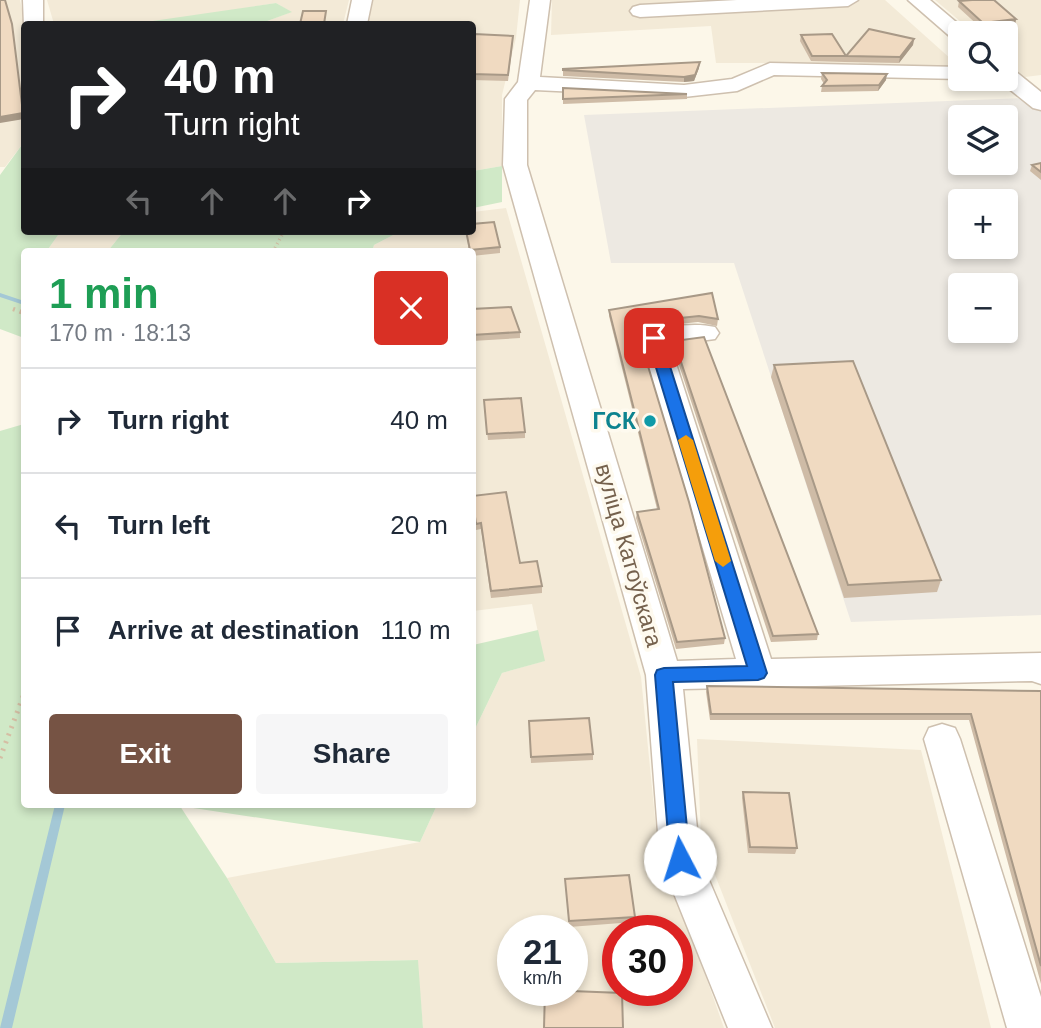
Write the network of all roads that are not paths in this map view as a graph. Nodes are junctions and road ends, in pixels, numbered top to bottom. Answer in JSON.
{"nodes":[{"id":1,"x":33,"y":0,"type":"edge"},
{"id":2,"x":362,"y":0,"type":"edge"},
{"id":3,"x":540,"y":0,"type":"edge"},
{"id":4,"x":848,"y":0,"type":"edge"},
{"id":5,"x":918,"y":0,"type":"edge"},
{"id":6,"x":640,"y":11,"type":"dead end"},
{"id":7,"x":33,"y":21,"type":"edge"},
{"id":8,"x":358,"y":21,"type":"edge"},
{"id":9,"x":948,"y":25,"type":"edge"},
{"id":10,"x":948,"y":73,"type":"edge"},
{"id":11,"x":529,"y":83,"type":"junction"},
{"id":12,"x":1018,"y":85,"type":"edge"},
{"id":13,"x":1041,"y":103,"type":"edge"},
{"id":14,"x":705,"y":333,"type":"dead end"},
{"id":15,"x":1041,"y":670,"type":"edge"},
{"id":16,"x":758,"y":673,"type":"junction"},
{"id":17,"x":664,"y":675,"type":"junction"},
{"id":18,"x":942,"y":739,"type":"dead end"},
{"id":19,"x":750,"y":1028,"type":"edge"},
{"id":20,"x":1029,"y":1028,"type":"edge"}],
"edges":[{"from":1,"to":7,"type":"street"},
{"from":2,"to":8,"type":"street"},
{"from":3,"to":11,"type":"street","name":"вуліца Катоўскага"},
{"from":4,"to":6,"type":"street"},
{"from":5,"to":9,"type":"street"},
{"from":10,"to":11,"type":"street"},
{"from":11,"to":17,"type":"street","name":"вуліца Катоўскага"},
{"from":12,"to":13,"type":"street"},
{"from":14,"to":16,"type":"street"},
{"from":15,"to":16,"type":"street"},
{"from":16,"to":17,"type":"street"},
{"from":17,"to":19,"type":"street","name":"вуліца Катоўскага"},
{"from":18,"to":20,"type":"street"}]}
